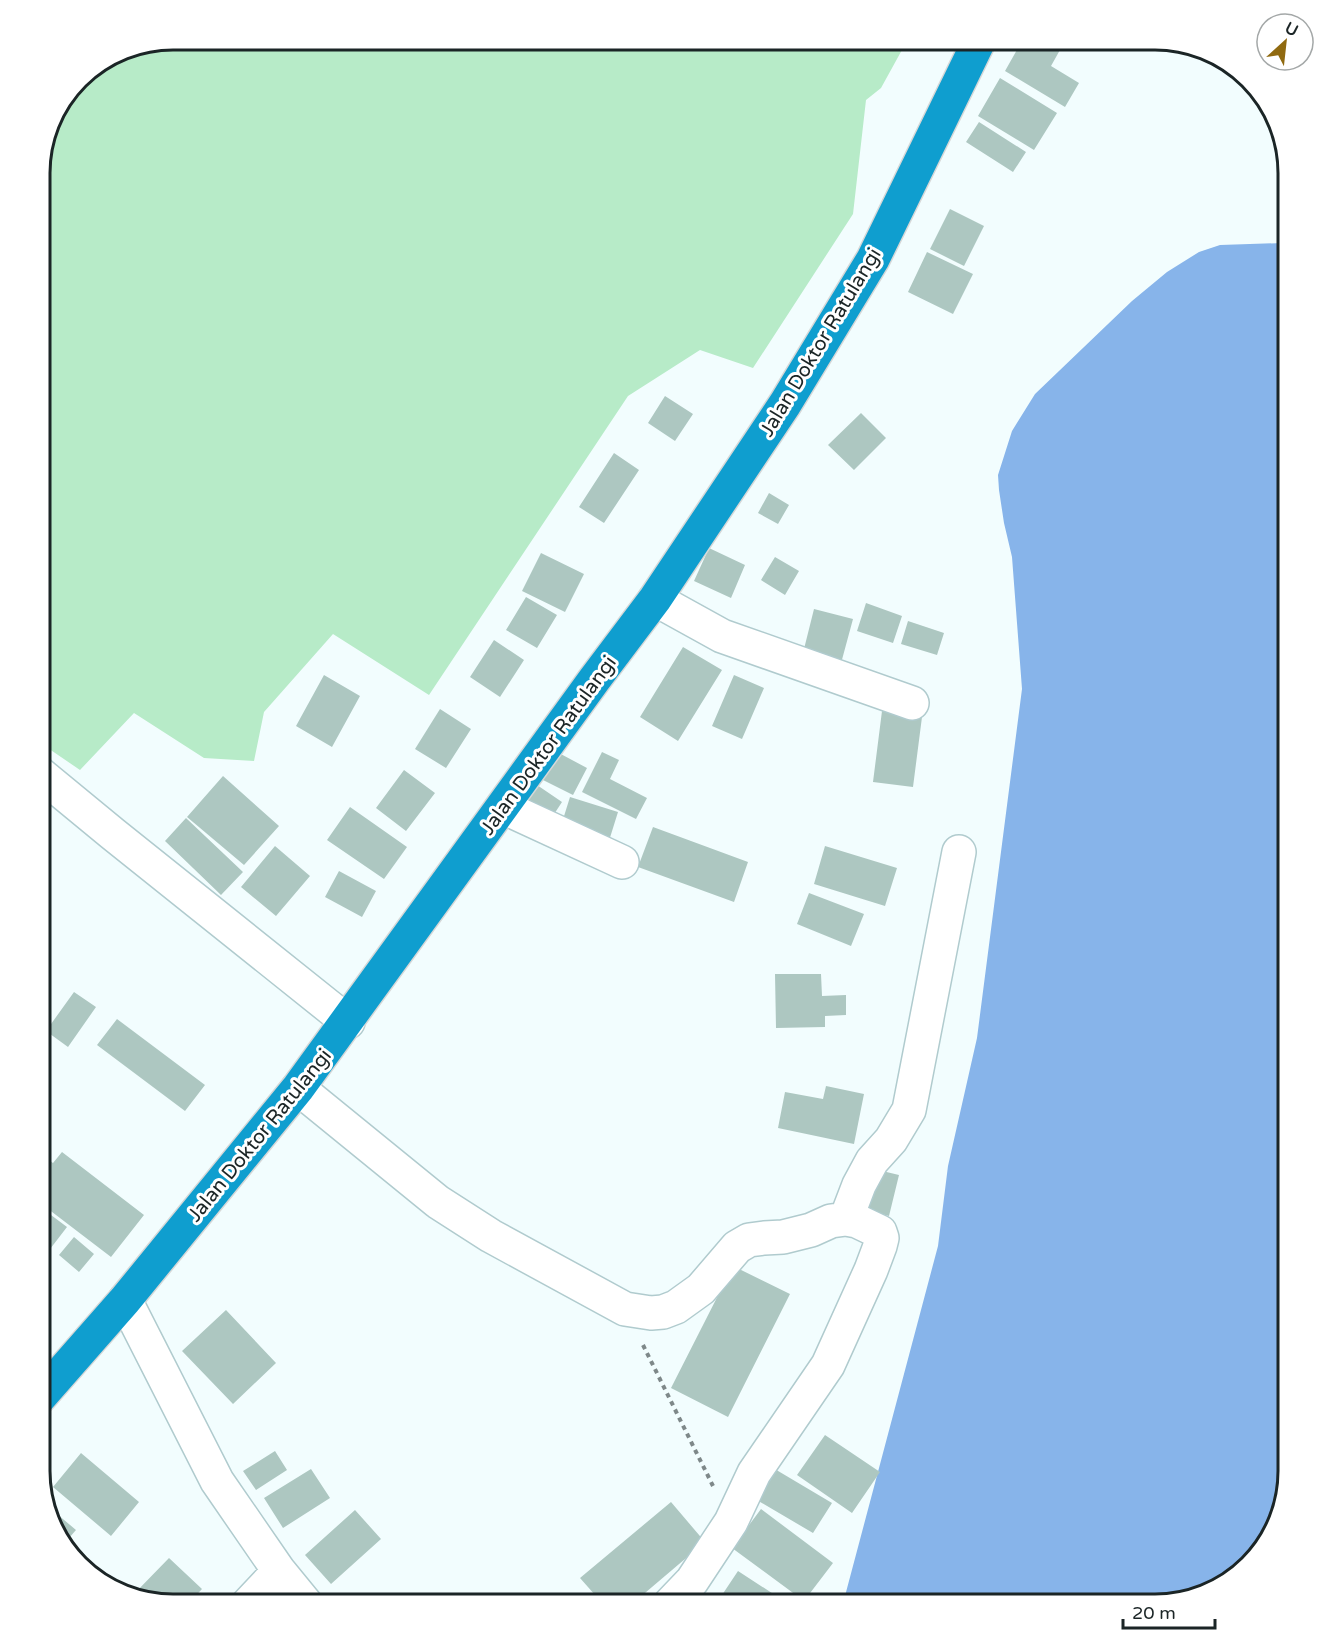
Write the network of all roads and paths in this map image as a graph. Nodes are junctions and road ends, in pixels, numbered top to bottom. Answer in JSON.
{"nodes":[{"id":1,"x":975,"y":50,"type":"edge"},
{"id":2,"x":654,"y":600,"type":"junction"},
{"id":3,"x":912,"y":703,"type":"dead end"},
{"id":4,"x":50,"y":782,"type":"edge"},
{"id":5,"x":503,"y":807,"type":"junction"},
{"id":6,"x":959,"y":852,"type":"dead end"},
{"id":7,"x":622,"y":862,"type":"dead end"},
{"id":8,"x":348,"y":1022,"type":"junction"},
{"id":9,"x":298,"y":1088,"type":"junction"},
{"id":10,"x":846,"y":1219,"type":"junction"},
{"id":11,"x":126,"y":1300,"type":"junction"},
{"id":12,"x":625,"y":1309,"type":"junction"},
{"id":13,"x":50,"y":1386,"type":"edge"},
{"id":14,"x":731,"y":1522,"type":"junction"},
{"id":15,"x":279,"y":1571,"type":"junction"},
{"id":16,"x":257,"y":1594,"type":"edge"},
{"id":17,"x":298,"y":1594,"type":"edge"},
{"id":18,"x":680,"y":1594,"type":"edge"}],
"edges":[{"from":1,"to":2,"type":"highway","name":"Jalan Doktor Ratulangi"},
{"from":2,"to":3,"type":"street"},
{"from":2,"to":5,"type":"highway","name":"Jalan Doktor Ratulangi"},
{"from":4,"to":8,"type":"street"},
{"from":5,"to":7,"type":"street"},
{"from":5,"to":8,"type":"highway","name":"Jalan Doktor Ratulangi"},
{"from":6,"to":10,"type":"street"},
{"from":8,"to":9,"type":"highway","name":"Jalan Doktor Ratulangi"},
{"from":9,"to":11,"type":"highway","name":"Jalan Doktor Ratulangi"},
{"from":9,"to":12,"type":"street"},
{"from":10,"to":12,"type":"street"},
{"from":10,"to":14,"type":"street"},
{"from":11,"to":13,"type":"highway","name":"Jalan Doktor Ratulangi"},
{"from":11,"to":15,"type":"street"},
{"from":12,"to":14,"type":"path"},
{"from":14,"to":18,"type":"street"},
{"from":15,"to":16,"type":"street"},
{"from":15,"to":17,"type":"street"}]}
